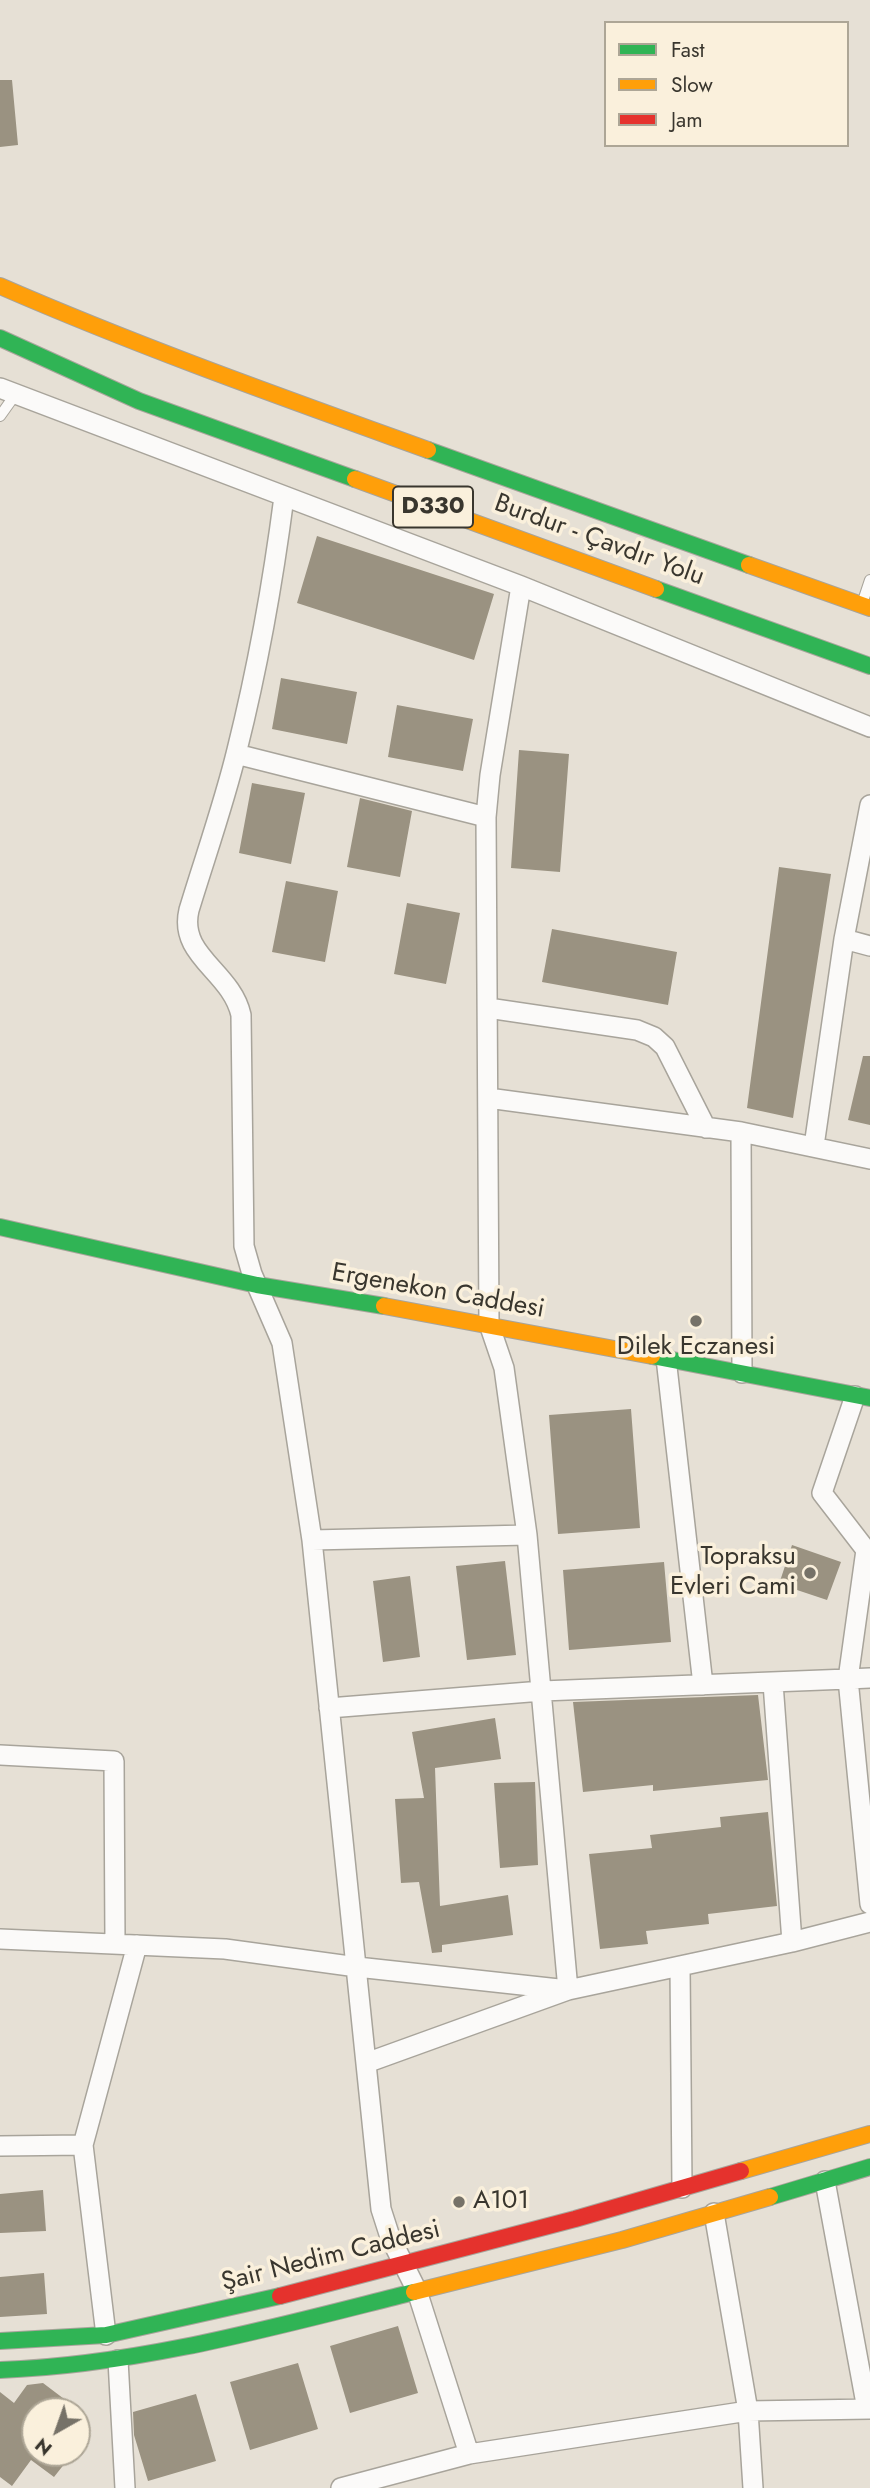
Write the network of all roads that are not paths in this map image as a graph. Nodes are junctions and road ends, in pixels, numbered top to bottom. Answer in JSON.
{"nodes":[{"id":1,"x":0,"y":286,"type":"edge"},
{"id":2,"x":0,"y":338,"type":"edge"},
{"id":3,"x":8,"y":392,"type":"edge"},
{"id":4,"x":0,"y":416,"type":"edge"},
{"id":5,"x":284,"y":497,"type":"junction"},
{"id":6,"x":870,"y":580,"type":"edge"},
{"id":7,"x":521,"y":586,"type":"junction"},
{"id":8,"x":866,"y":607,"type":"edge"},
{"id":9,"x":870,"y":666,"type":"edge"},
{"id":10,"x":870,"y":727,"type":"edge"},
{"id":11,"x":236,"y":754,"type":"junction"},
{"id":12,"x":870,"y":805,"type":"edge"},
{"id":13,"x":486,"y":817,"type":"junction"},
{"id":14,"x":844,"y":939,"type":"junction"},
{"id":15,"x":870,"y":946,"type":"edge"},
{"id":16,"x":488,"y":1008,"type":"junction"},
{"id":17,"x":488,"y":1098,"type":"junction"},
{"id":18,"x":706,"y":1128,"type":"junction"},
{"id":19,"x":740,"y":1132,"type":"junction"},
{"id":20,"x":814,"y":1146,"type":"junction"},
{"id":21,"x":870,"y":1159,"type":"edge"},
{"id":22,"x":0,"y":1227,"type":"edge"},
{"id":23,"x":257,"y":1285,"type":"junction"},
{"id":24,"x":489,"y":1324,"type":"junction"},
{"id":25,"x":666,"y":1358,"type":"junction"},
{"id":26,"x":742,"y":1373,"type":"junction"},
{"id":27,"x":862,"y":1397,"type":"edge"},
{"id":28,"x":527,"y":1535,"type":"junction"},
{"id":29,"x":312,"y":1540,"type":"junction"},
{"id":30,"x":870,"y":1678,"type":"edge"},
{"id":31,"x":848,"y":1679,"type":"junction"},
{"id":32,"x":773,"y":1683,"type":"junction"},
{"id":33,"x":703,"y":1685,"type":"junction"},
{"id":34,"x":542,"y":1691,"type":"junction"},
{"id":35,"x":329,"y":1708,"type":"junction"},
{"id":36,"x":0,"y":1755,"type":"edge"},
{"id":37,"x":870,"y":1904,"type":"edge"},
{"id":38,"x":870,"y":1922,"type":"edge"},
{"id":39,"x":0,"y":1940,"type":"edge"},
{"id":40,"x":792,"y":1942,"type":"junction"},
{"id":41,"x":115,"y":1944,"type":"junction"},
{"id":42,"x":137,"y":1945,"type":"junction"},
{"id":43,"x":680,"y":1966,"type":"junction"},
{"id":44,"x":356,"y":1967,"type":"junction"},
{"id":45,"x":568,"y":1990,"type":"junction"},
{"id":46,"x":366,"y":2063,"type":"junction"},
{"id":47,"x":870,"y":2134,"type":"edge"},
{"id":48,"x":83,"y":2145,"type":"junction"},
{"id":49,"x":0,"y":2146,"type":"edge"},
{"id":50,"x":870,"y":2168,"type":"edge"},
{"id":51,"x":825,"y":2181,"type":"junction"},
{"id":52,"x":682,"y":2188,"type":"junction"},
{"id":53,"x":714,"y":2213,"type":"junction"},
{"id":54,"x":402,"y":2264,"type":"junction"},
{"id":55,"x":417,"y":2291,"type":"junction"},
{"id":56,"x":106,"y":2335,"type":"junction"},
{"id":57,"x":0,"y":2341,"type":"edge"},
{"id":58,"x":118,"y":2360,"type":"junction"},
{"id":59,"x":0,"y":2370,"type":"edge"},
{"id":60,"x":869,"y":2409,"type":"edge"},
{"id":61,"x":748,"y":2411,"type":"junction"},
{"id":62,"x":469,"y":2454,"type":"junction"},
{"id":63,"x":125,"y":2488,"type":"edge"},
{"id":64,"x":341,"y":2488,"type":"edge"},
{"id":65,"x":753,"y":2488,"type":"edge"}],
"edges":[{"from":1,"to":8,"type":"main road","name":"Burdur - Çavdır Yolu","number":"D330"},
{"from":2,"to":9,"type":"main road","name":"Burdur - Çavdır Yolu","number":"D330"},
{"from":3,"to":4,"type":"lane"},
{"from":3,"to":5,"type":"street"},
{"from":5,"to":7,"type":"street"},
{"from":5,"to":11,"type":"street"},
{"from":6,"to":8,"type":"lane"},
{"from":7,"to":10,"type":"street"},
{"from":7,"to":13,"type":"street"},
{"from":11,"to":13,"type":"street"},
{"from":11,"to":23,"type":"street"},
{"from":12,"to":14,"type":"street"},
{"from":13,"to":16,"type":"street"},
{"from":14,"to":15,"type":"street"},
{"from":14,"to":20,"type":"street"},
{"from":16,"to":17,"type":"street"},
{"from":16,"to":18,"type":"street"},
{"from":17,"to":18,"type":"street"},
{"from":17,"to":24,"type":"street"},
{"from":18,"to":19,"type":"street"},
{"from":19,"to":20,"type":"street"},
{"from":19,"to":26,"type":"street"},
{"from":20,"to":21,"type":"street"},
{"from":22,"to":23,"type":"main road","name":"Ergenekon Caddesi"},
{"from":23,"to":24,"type":"main road","name":"Ergenekon Caddesi"},
{"from":23,"to":29,"type":"street"},
{"from":24,"to":25,"type":"main road","name":"Ergenekon Caddesi"},
{"from":24,"to":28,"type":"street"},
{"from":25,"to":26,"type":"main road","name":"Ergenekon Caddesi"},
{"from":25,"to":33,"type":"street"},
{"from":26,"to":27,"type":"main road","name":"Ergenekon Caddesi"},
{"from":27,"to":31,"type":"street"},
{"from":28,"to":29,"type":"street"},
{"from":28,"to":34,"type":"street"},
{"from":29,"to":35,"type":"street"},
{"from":30,"to":31,"type":"street"},
{"from":31,"to":32,"type":"street"},
{"from":31,"to":37,"type":"street"},
{"from":32,"to":33,"type":"street"},
{"from":32,"to":40,"type":"street"},
{"from":33,"to":34,"type":"street"},
{"from":34,"to":35,"type":"street"},
{"from":34,"to":45,"type":"street"},
{"from":35,"to":44,"type":"street"},
{"from":36,"to":41,"type":"street"},
{"from":38,"to":40,"type":"street"},
{"from":39,"to":41,"type":"street"},
{"from":40,"to":43,"type":"street"},
{"from":41,"to":42,"type":"street"},
{"from":42,"to":44,"type":"street"},
{"from":42,"to":48,"type":"street"},
{"from":43,"to":45,"type":"street"},
{"from":43,"to":52,"type":"street"},
{"from":44,"to":45,"type":"street"},
{"from":44,"to":46,"type":"street"},
{"from":45,"to":46,"type":"street"},
{"from":46,"to":54,"type":"street"},
{"from":47,"to":52,"type":"main road","name":"Şair Nedim Caddesi"},
{"from":48,"to":49,"type":"street"},
{"from":48,"to":56,"type":"street"},
{"from":50,"to":51,"type":"main road"},
{"from":51,"to":53,"type":"main road"},
{"from":51,"to":60,"type":"street"},
{"from":52,"to":54,"type":"main road","name":"Şair Nedim Caddesi"},
{"from":53,"to":55,"type":"main road"},
{"from":53,"to":61,"type":"street"},
{"from":54,"to":55,"type":"street"},
{"from":54,"to":56,"type":"main road","name":"Şair Nedim Caddesi"},
{"from":55,"to":58,"type":"main road"},
{"from":55,"to":62,"type":"street"},
{"from":56,"to":57,"type":"main road","name":"Şair Nedim Caddesi"},
{"from":58,"to":59,"type":"main road"},
{"from":58,"to":63,"type":"street"},
{"from":60,"to":61,"type":"street"},
{"from":61,"to":62,"type":"street"},
{"from":61,"to":65,"type":"street"},
{"from":62,"to":64,"type":"street"}]}
